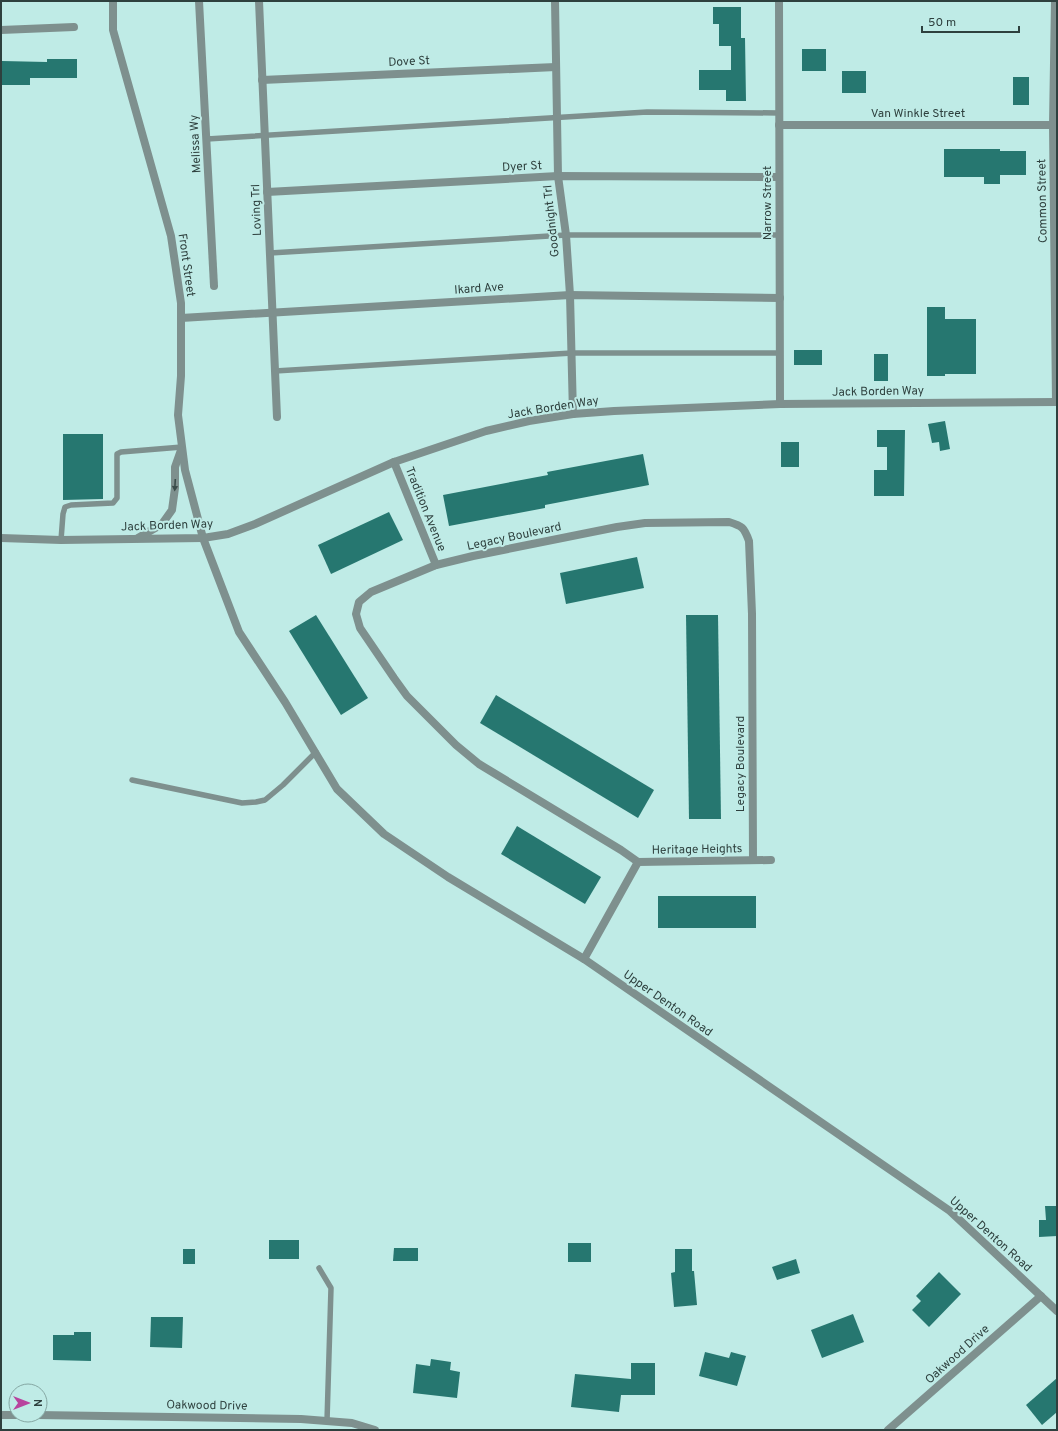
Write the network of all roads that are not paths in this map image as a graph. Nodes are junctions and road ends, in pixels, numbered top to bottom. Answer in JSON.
{"nodes":[{"id":1,"x":113,"y":1,"type":"edge"},
{"id":2,"x":199,"y":1,"type":"edge"},
{"id":3,"x":259,"y":1,"type":"edge"},
{"id":4,"x":555,"y":1,"type":"edge"},
{"id":5,"x":779,"y":1,"type":"edge"},
{"id":6,"x":1054,"y":1,"type":"edge"},
{"id":7,"x":74,"y":27,"type":"dead end"},
{"id":8,"x":1,"y":30,"type":"edge"},
{"id":9,"x":556,"y":66,"type":"junction"},
{"id":10,"x":262,"y":80,"type":"junction"},
{"id":11,"x":779,"y":113,"type":"junction"},
{"id":12,"x":557,"y":118,"type":"junction"},
{"id":13,"x":779,"y":125,"type":"junction"},
{"id":14,"x":1055,"y":125,"type":"edge"},
{"id":15,"x":265,"y":135,"type":"junction"},
{"id":16,"x":207,"y":139,"type":"junction"},
{"id":17,"x":558,"y":176,"type":"junction"},
{"id":18,"x":780,"y":177,"type":"junction"},
{"id":19,"x":267,"y":192,"type":"junction"},
{"id":20,"x":566,"y":235,"type":"junction"},
{"id":21,"x":780,"y":235,"type":"junction"},
{"id":22,"x":270,"y":253,"type":"junction"},
{"id":23,"x":214,"y":286,"type":"dead end"},
{"id":24,"x":570,"y":295,"type":"junction"},
{"id":25,"x":780,"y":298,"type":"junction"},
{"id":26,"x":272,"y":313,"type":"junction"},
{"id":27,"x":181,"y":318,"type":"junction"},
{"id":28,"x":780,"y":353,"type":"junction"},
{"id":29,"x":572,"y":354,"type":"junction"},
{"id":30,"x":275,"y":370,"type":"junction"},
{"id":31,"x":1056,"y":402,"type":"edge"},
{"id":32,"x":780,"y":404,"type":"junction"},
{"id":33,"x":573,"y":414,"type":"junction"},
{"id":34,"x":277,"y":417,"type":"dead end"},
{"id":35,"x":182,"y":447,"type":"junction"},
{"id":36,"x":394,"y":462,"type":"junction"},
{"id":37,"x":1,"y":538,"type":"edge"},
{"id":38,"x":203,"y":538,"type":"junction"},
{"id":39,"x":138,"y":539,"type":"junction"},
{"id":40,"x":61,"y":540,"type":"junction"},
{"id":41,"x":436,"y":565,"type":"junction"},
{"id":42,"x":285,"y":702,"type":"joint"},
{"id":43,"x":316,"y":752,"type":"junction"},
{"id":44,"x":132,"y":780,"type":"dead end"},
{"id":45,"x":753,"y":860,"type":"junction"},
{"id":46,"x":771,"y":860,"type":"dead end"},
{"id":47,"x":638,"y":862,"type":"junction"},
{"id":48,"x":584,"y":959,"type":"junction"},
{"id":49,"x":319,"y":1268,"type":"dead end"},
{"id":50,"x":1041,"y":1296,"type":"junction"},
{"id":51,"x":1057,"y":1311,"type":"edge"},
{"id":52,"x":48,"y":1415,"type":"edge"},
{"id":53,"x":327,"y":1421,"type":"junction"},
{"id":54,"x":375,"y":1430,"type":"edge"},
{"id":55,"x":888,"y":1430,"type":"edge"}],
"edges":[{"from":1,"to":27,"type":"street","name":"Front Street"},
{"from":2,"to":16,"type":"street","name":"Melissa Wy"},
{"from":3,"to":10,"type":"street","name":"Loving Trl"},
{"from":4,"to":9,"type":"street","name":"Goodnight Trl"},
{"from":5,"to":11,"type":"street","name":"Narrow Street"},
{"from":6,"to":14,"type":"street","name":"Common Street"},
{"from":7,"to":8,"type":"street"},
{"from":9,"to":10,"type":"street","name":"Dove St"},
{"from":9,"to":12,"type":"street","name":"Goodnight Trl"},
{"from":10,"to":15,"type":"street","name":"Loving Trl"},
{"from":11,"to":12,"type":"lane"},
{"from":11,"to":13,"type":"street","name":"Narrow Street"},
{"from":12,"to":15,"type":"lane"},
{"from":12,"to":17,"type":"street","name":"Goodnight Trl"},
{"from":13,"to":14,"type":"street","name":"Van Winkle Street"},
{"from":13,"to":18,"type":"street","name":"Narrow Street"},
{"from":14,"to":31,"type":"street","name":"Common Street"},
{"from":15,"to":16,"type":"lane"},
{"from":15,"to":19,"type":"street","name":"Loving Trl"},
{"from":16,"to":23,"type":"street","name":"Melissa Wy"},
{"from":17,"to":18,"type":"street","name":"Dyer St"},
{"from":17,"to":19,"type":"street","name":"Dyer St"},
{"from":17,"to":20,"type":"street","name":"Goodnight Trl"},
{"from":18,"to":21,"type":"street","name":"Narrow Street"},
{"from":19,"to":22,"type":"street","name":"Loving Trl"},
{"from":20,"to":21,"type":"lane"},
{"from":20,"to":22,"type":"lane"},
{"from":20,"to":24,"type":"street","name":"Goodnight Trl"},
{"from":21,"to":25,"type":"street","name":"Narrow Street"},
{"from":22,"to":26,"type":"street","name":"Loving Trl"},
{"from":24,"to":25,"type":"street","name":"Ikard Ave"},
{"from":24,"to":26,"type":"street","name":"Ikard Ave"},
{"from":24,"to":29,"type":"street","name":"Goodnight Trl"},
{"from":25,"to":28,"type":"street","name":"Narrow Street"},
{"from":26,"to":27,"type":"street","name":"Ikard Ave"},
{"from":26,"to":30,"type":"street","name":"Loving Trl"},
{"from":27,"to":35,"type":"street","name":"Front Street"},
{"from":28,"to":29,"type":"lane"},
{"from":28,"to":32,"type":"street","name":"Narrow Street"},
{"from":29,"to":30,"type":"lane"},
{"from":29,"to":33,"type":"street","name":"Goodnight Trl"},
{"from":30,"to":34,"type":"street","name":"Loving Trl"},
{"from":31,"to":32,"type":"street","name":"Jack Borden Way"},
{"from":32,"to":33,"type":"street","name":"Jack Borden Way"},
{"from":33,"to":36,"type":"street","name":"Jack Borden Way"},
{"from":35,"to":38,"type":"street","name":"Front Street"},
{"from":35,"to":39,"type":"street","one_way":true},
{"from":35,"to":40,"type":"lane"},
{"from":36,"to":38,"type":"street","name":"Jack Borden Way"},
{"from":36,"to":41,"type":"street","name":"Tradition Avenue"},
{"from":37,"to":40,"type":"street","name":"Jack Borden Way"},
{"from":38,"to":39,"type":"street","name":"Jack Borden Way"},
{"from":38,"to":42,"type":"street","name":"Front Street"},
{"from":39,"to":40,"type":"street","name":"Jack Borden Way"},
{"from":41,"to":45,"type":"street","name":"Legacy Boulevard"},
{"from":41,"to":47,"type":"street","name":"Legacy Boulevard"},
{"from":42,"to":43,"type":"street","name":"Upper Denton Road"},
{"from":43,"to":44,"type":"lane"},
{"from":43,"to":48,"type":"street","name":"Upper Denton Road"},
{"from":45,"to":46,"type":"street","name":"Heritage Heights"},
{"from":45,"to":47,"type":"street","name":"Heritage Heights"},
{"from":47,"to":48,"type":"street","name":"Heritage Heights"},
{"from":48,"to":50,"type":"street","name":"Upper Denton Road"},
{"from":49,"to":53,"type":"lane"},
{"from":50,"to":51,"type":"street","name":"Upper Denton Road"},
{"from":50,"to":55,"type":"street","name":"Oakwood Drive"},
{"from":52,"to":53,"type":"street","name":"Oakwood Drive"},
{"from":53,"to":54,"type":"street","name":"Oakwood Drive"}]}
